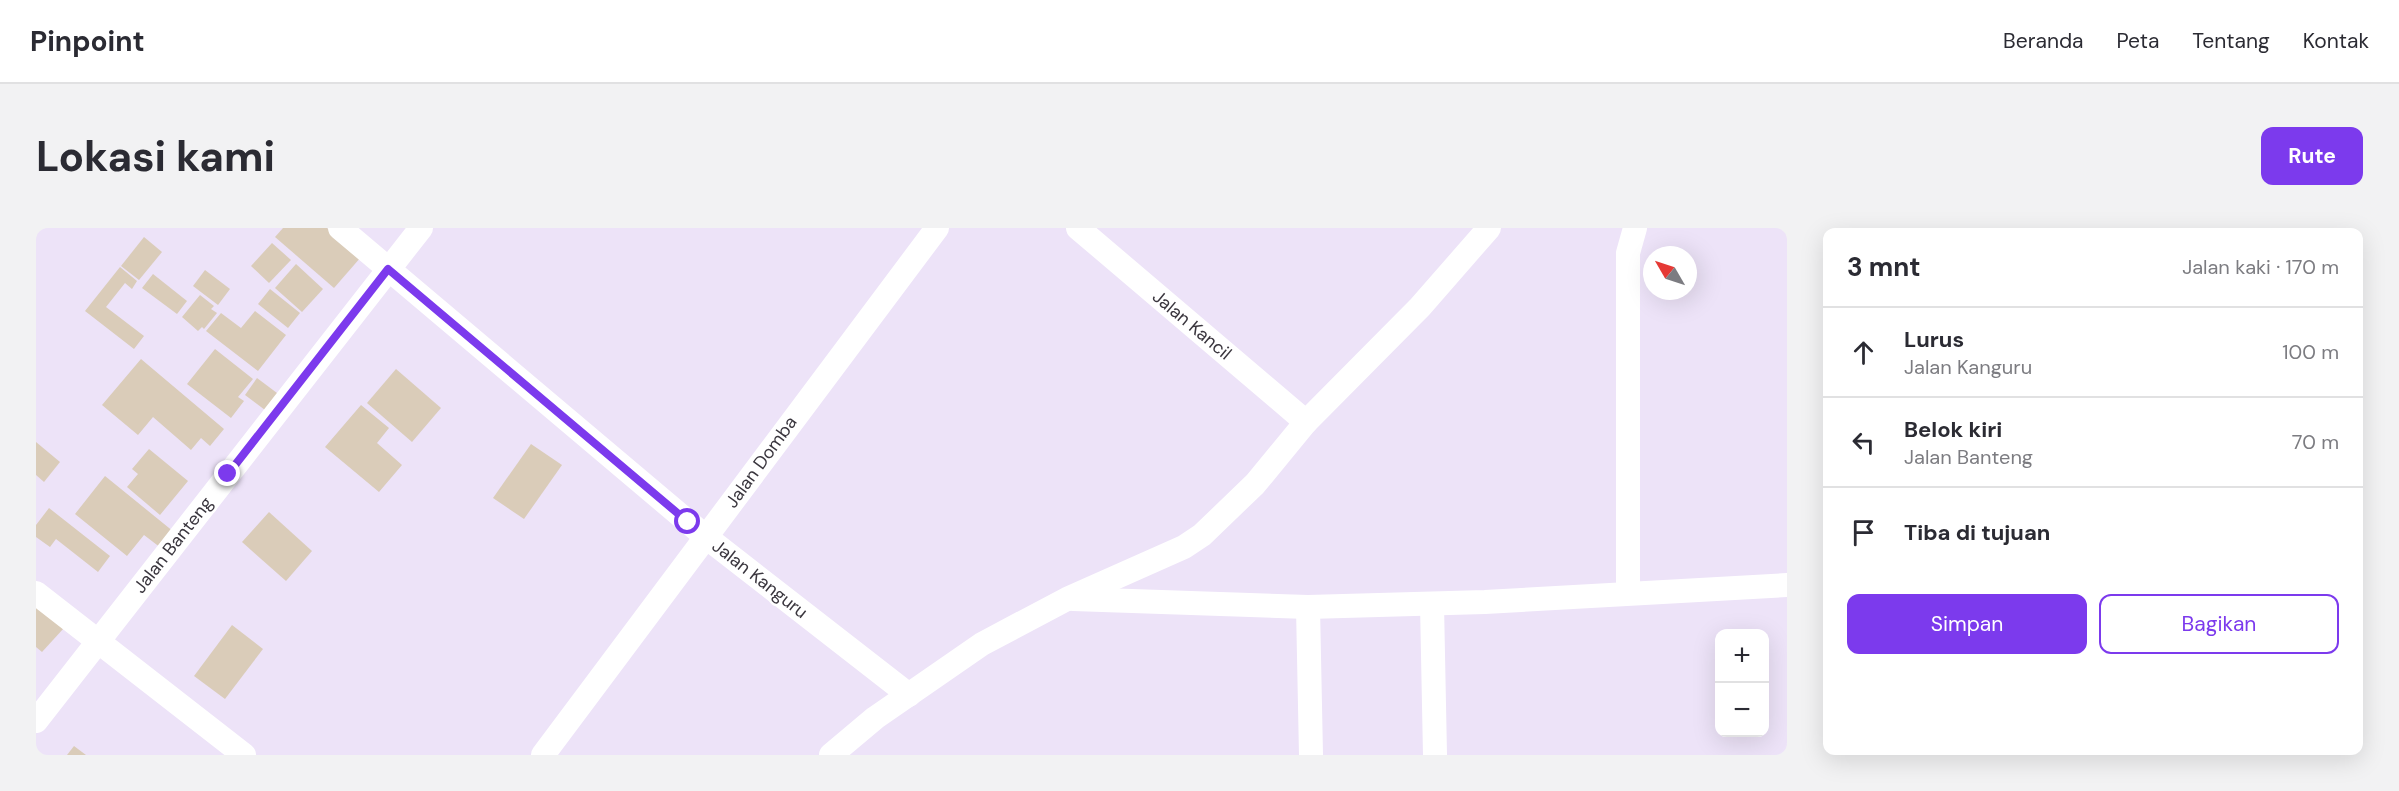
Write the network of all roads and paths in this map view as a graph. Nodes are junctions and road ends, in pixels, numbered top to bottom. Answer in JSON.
{"nodes":[{"id":1,"x":340,"y":228,"type":"edge"},
{"id":2,"x":421,"y":228,"type":"edge"},
{"id":3,"x":937,"y":228,"type":"edge"},
{"id":4,"x":1078,"y":228,"type":"edge"},
{"id":5,"x":1489,"y":228,"type":"edge"},
{"id":6,"x":1635,"y":228,"type":"edge"},
{"id":7,"x":388,"y":269,"type":"junction"},
{"id":8,"x":1306,"y":422,"type":"junction"},
{"id":9,"x":706,"y":537,"type":"junction"},
{"id":10,"x":1787,"y":585,"type":"edge"},
{"id":11,"x":36,"y":593,"type":"edge"},
{"id":12,"x":1628,"y":594,"type":"junction"},
{"id":13,"x":1067,"y":599,"type":"junction"},
{"id":14,"x":1432,"y":604,"type":"junction"},
{"id":15,"x":1308,"y":607,"type":"junction"},
{"id":16,"x":98,"y":642,"type":"junction"},
{"id":17,"x":909,"y":695,"type":"junction"},
{"id":18,"x":36,"y":721,"type":"edge"},
{"id":19,"x":244,"y":755,"type":"edge"},
{"id":20,"x":543,"y":755,"type":"edge"},
{"id":21,"x":831,"y":755,"type":"edge"},
{"id":22,"x":1311,"y":755,"type":"edge"},
{"id":23,"x":1436,"y":755,"type":"edge"}],
"edges":[{"from":1,"to":7,"type":"street","name":"Jalan Kanguru"},
{"from":2,"to":7,"type":"street","name":"Jalan Banteng"},
{"from":3,"to":9,"type":"street","name":"Jalan Domba"},
{"from":4,"to":8,"type":"street","name":"Jalan Kancil"},
{"from":5,"to":8,"type":"street"},
{"from":6,"to":12,"type":"street"},
{"from":7,"to":9,"type":"street","name":"Jalan Kanguru"},
{"from":7,"to":16,"type":"street","name":"Jalan Banteng"},
{"from":8,"to":13,"type":"street"},
{"from":9,"to":17,"type":"street","name":"Jalan Kanguru"},
{"from":9,"to":20,"type":"street","name":"Jalan Domba"},
{"from":10,"to":12,"type":"street"},
{"from":11,"to":16,"type":"street"},
{"from":12,"to":14,"type":"street"},
{"from":13,"to":15,"type":"street"},
{"from":13,"to":17,"type":"street"},
{"from":14,"to":15,"type":"street"},
{"from":14,"to":23,"type":"street"},
{"from":15,"to":22,"type":"street"},
{"from":16,"to":18,"type":"street","name":"Jalan Banteng"},
{"from":16,"to":19,"type":"street"},
{"from":17,"to":21,"type":"street"}]}
